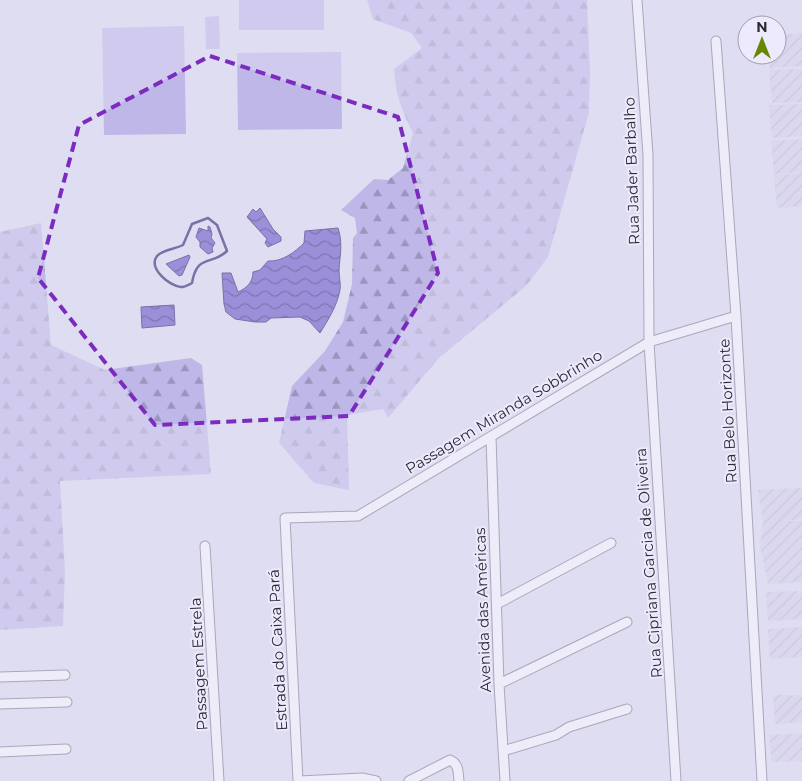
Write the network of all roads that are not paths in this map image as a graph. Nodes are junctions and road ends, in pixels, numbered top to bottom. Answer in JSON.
{"nodes":[{"id":1,"x":637,"y":0,"type":"edge"},
{"id":2,"x":716,"y":41,"type":"dead end"},
{"id":3,"x":736,"y":316,"type":"junction"},
{"id":4,"x":649,"y":342,"type":"junction"},
{"id":5,"x":491,"y":437,"type":"junction"},
{"id":6,"x":285,"y":518,"type":"joint"},
{"id":7,"x":611,"y":542,"type":"dead end"},
{"id":8,"x":205,"y":546,"type":"dead end"},
{"id":9,"x":497,"y":604,"type":"junction"},
{"id":10,"x":627,"y":622,"type":"dead end"},
{"id":11,"x":65,"y":675,"type":"dead end"},
{"id":12,"x":0,"y":678,"type":"edge"},
{"id":13,"x":499,"y":684,"type":"junction"},
{"id":14,"x":67,"y":702,"type":"dead end"},
{"id":15,"x":0,"y":704,"type":"edge"},
{"id":16,"x":626,"y":709,"type":"dead end"},
{"id":17,"x":66,"y":750,"type":"dead end"},
{"id":18,"x":503,"y":751,"type":"junction"},
{"id":19,"x":0,"y":752,"type":"edge"},
{"id":20,"x":219,"y":781,"type":"edge"},
{"id":21,"x":299,"y":781,"type":"edge"},
{"id":22,"x":376,"y":781,"type":"edge"},
{"id":23,"x":410,"y":781,"type":"edge"},
{"id":24,"x":459,"y":781,"type":"edge"},
{"id":25,"x":504,"y":781,"type":"edge"},
{"id":26,"x":676,"y":781,"type":"edge"},
{"id":27,"x":762,"y":781,"type":"edge"}],
"edges":[{"from":1,"to":4,"type":"street","name":"Rua Jader Barbalho"},
{"from":2,"to":3,"type":"street","name":"Rua Belo Horizonte"},
{"from":3,"to":4,"type":"street","name":"Passagem Miranda Sobbrinho"},
{"from":3,"to":27,"type":"street","name":"Rua Belo Horizonte"},
{"from":4,"to":5,"type":"street","name":"Passagem Miranda Sobbrinho"},
{"from":4,"to":26,"type":"street","name":"Rua Cipriana Garcia de Oliveira"},
{"from":5,"to":6,"type":"street","name":"Passagem Miranda Sobbrinho"},
{"from":5,"to":9,"type":"street","name":"Avenida das Américas"},
{"from":6,"to":21,"type":"street","name":"Estrada do Caixa Pará"},
{"from":7,"to":9,"type":"street"},
{"from":8,"to":20,"type":"street","name":"Passagem Estrela"},
{"from":9,"to":13,"type":"street","name":"Avenida das Américas"},
{"from":10,"to":13,"type":"street"},
{"from":11,"to":12,"type":"street"},
{"from":13,"to":18,"type":"street","name":"Avenida das Américas"},
{"from":14,"to":15,"type":"street"},
{"from":16,"to":18,"type":"street"},
{"from":17,"to":19,"type":"street"},
{"from":18,"to":25,"type":"street","name":"Avenida das Américas"},
{"from":21,"to":22,"type":"street"},
{"from":23,"to":24,"type":"street"}]}
